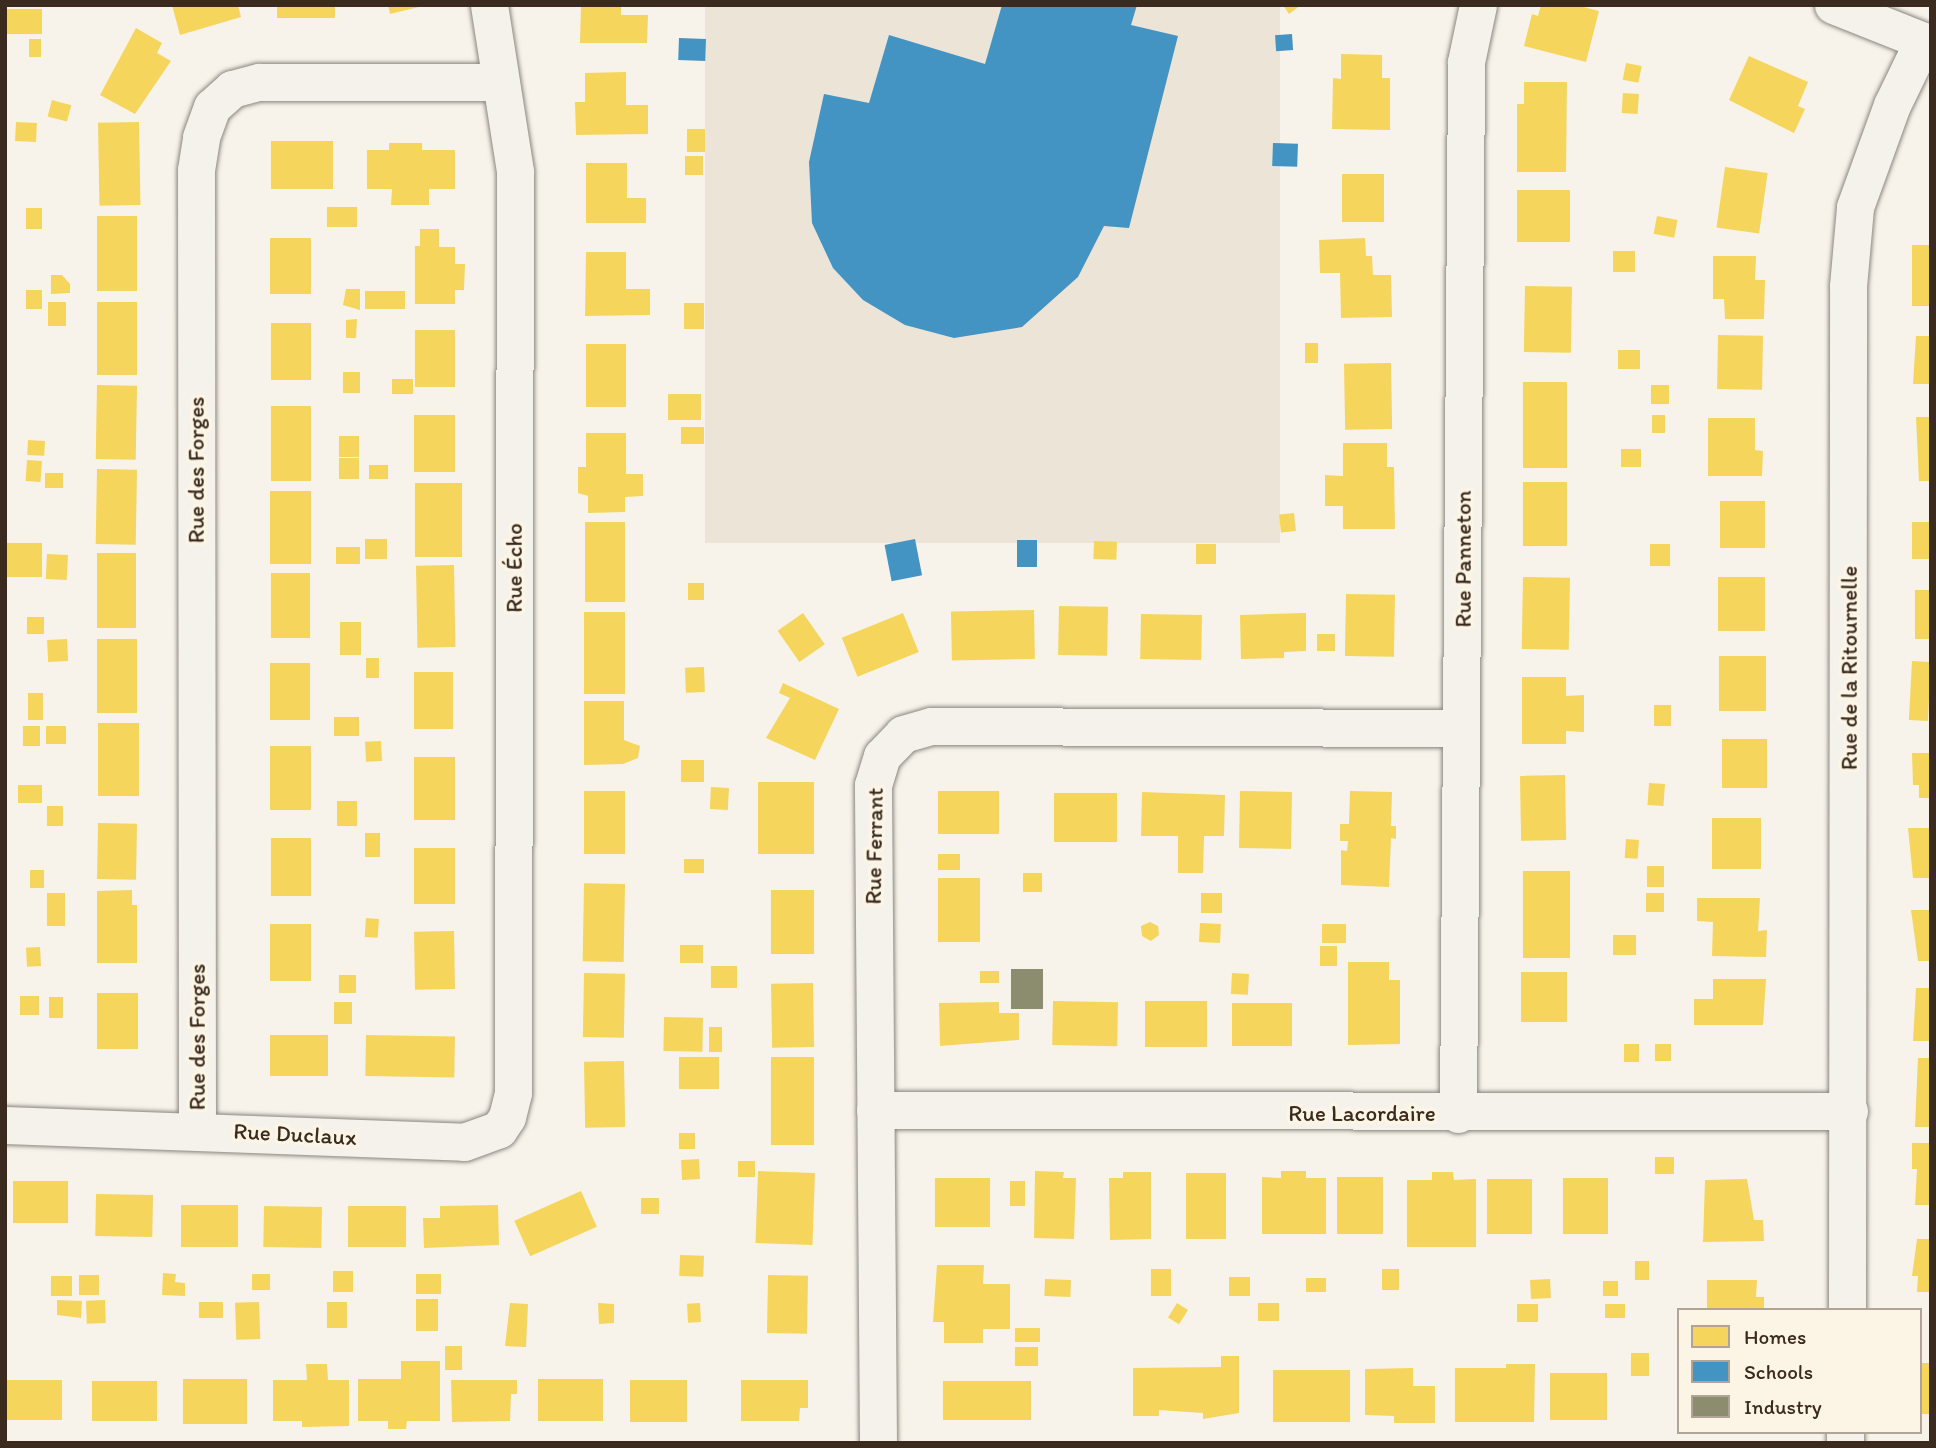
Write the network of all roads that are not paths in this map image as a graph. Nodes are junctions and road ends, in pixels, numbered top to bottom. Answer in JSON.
{"nodes":[{"id":1,"x":489,"y":5,"type":"edge"},
{"id":2,"x":1478,"y":5,"type":"edge"},
{"id":3,"x":1833,"y":5,"type":"edge"},
{"id":4,"x":1927,"y":42,"type":"edge"},
{"id":5,"x":499,"y":82,"type":"junction"},
{"id":6,"x":1461,"y":728,"type":"junction"},
{"id":7,"x":875,"y":1110,"type":"junction"},
{"id":8,"x":1849,"y":1111,"type":"junction"},
{"id":9,"x":1458,"y":1114,"type":"junction"},
{"id":10,"x":5,"y":1125,"type":"edge"},
{"id":11,"x":197,"y":1129,"type":"junction"},
{"id":12,"x":499,"y":1129,"type":"joint"},
{"id":13,"x":1847,"y":1308,"type":"edge"},
{"id":14,"x":878,"y":1443,"type":"edge"}],
"edges":[{"from":1,"to":5,"type":"street","name":"Rue Écho"},
{"from":2,"to":6,"type":"street","name":"Rue Panneton"},
{"from":3,"to":4,"type":"street"},
{"from":4,"to":8,"type":"street","name":"Rue de la Ritournelle"},
{"from":5,"to":11,"type":"street","name":"Rue des Forges"},
{"from":5,"to":12,"type":"street","name":"Rue Écho"},
{"from":6,"to":7,"type":"street","name":"Rue Ferrant"},
{"from":6,"to":9,"type":"street","name":"Rue Panneton"},
{"from":7,"to":9,"type":"street","name":"Rue Lacordaire"},
{"from":7,"to":14,"type":"street","name":"Rue Ferrant"},
{"from":8,"to":9,"type":"street","name":"Rue Lacordaire"},
{"from":8,"to":13,"type":"street","name":"Rue de la Ritournelle"},
{"from":10,"to":11,"type":"street","name":"Rue Duclaux"},
{"from":11,"to":12,"type":"street","name":"Rue Duclaux"}]}
